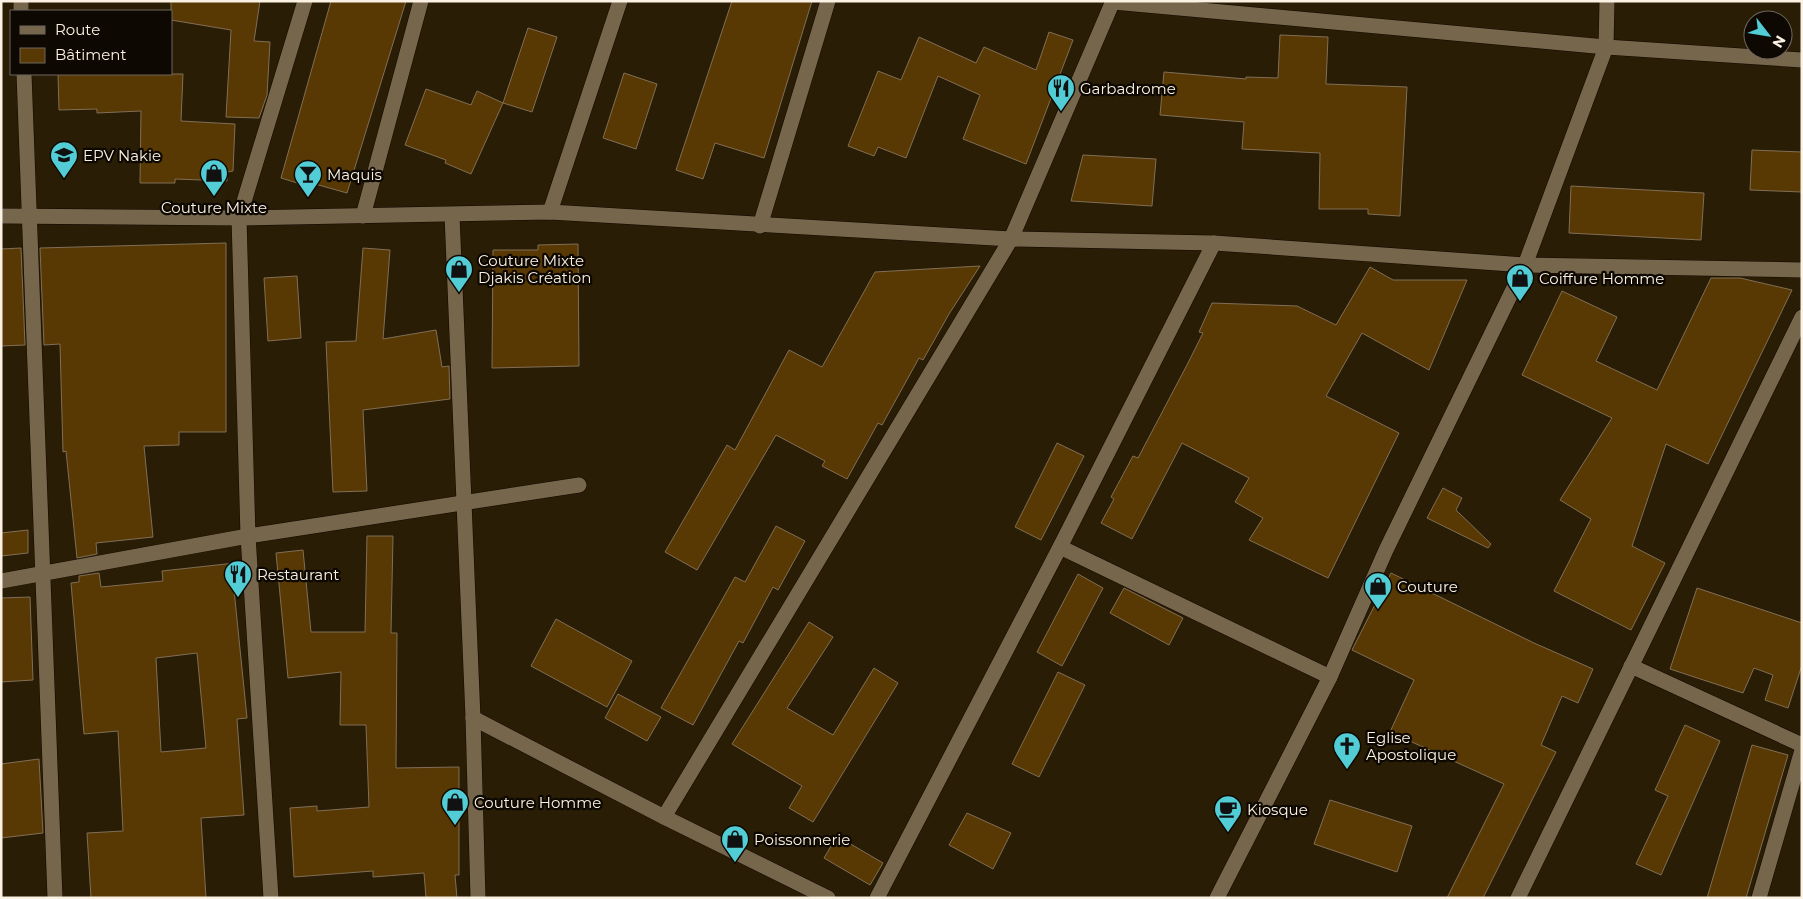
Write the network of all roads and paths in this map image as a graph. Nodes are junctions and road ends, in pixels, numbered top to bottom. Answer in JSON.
{"nodes":[{"id":1,"x":304,"y":1,"type":"edge"},
{"id":2,"x":421,"y":1,"type":"edge"},
{"id":3,"x":620,"y":1,"type":"edge"},
{"id":4,"x":828,"y":1,"type":"edge"},
{"id":5,"x":1113,"y":1,"type":"edge"},
{"id":6,"x":1607,"y":1,"type":"edge"},
{"id":7,"x":1606,"y":47,"type":"junction"},
{"id":8,"x":1802,"y":60,"type":"edge"},
{"id":9,"x":24,"y":75,"type":"edge"},
{"id":10,"x":550,"y":212,"type":"junction"},
{"id":11,"x":29,"y":215,"type":"junction"},
{"id":12,"x":452,"y":215,"type":"junction"},
{"id":13,"x":1,"y":216,"type":"edge"},
{"id":14,"x":363,"y":216,"type":"junction"},
{"id":15,"x":238,"y":218,"type":"junction"},
{"id":16,"x":760,"y":226,"type":"junction"},
{"id":17,"x":1011,"y":239,"type":"junction"},
{"id":18,"x":1214,"y":243,"type":"junction"},
{"id":19,"x":1525,"y":265,"type":"junction"},
{"id":20,"x":1802,"y":270,"type":"edge"},
{"id":21,"x":1802,"y":318,"type":"edge"},
{"id":22,"x":579,"y":485,"type":"dead end"},
{"id":23,"x":464,"y":504,"type":"junction"},
{"id":24,"x":248,"y":536,"type":"junction"},
{"id":25,"x":1060,"y":547,"type":"junction"},
{"id":26,"x":44,"y":572,"type":"junction"},
{"id":27,"x":1,"y":581,"type":"edge"},
{"id":28,"x":1631,"y":666,"type":"junction"},
{"id":29,"x":1330,"y":677,"type":"junction"},
{"id":30,"x":473,"y":718,"type":"junction"},
{"id":31,"x":1802,"y":745,"type":"edge"},
{"id":32,"x":1802,"y":750,"type":"edge"},
{"id":33,"x":664,"y":817,"type":"junction"},
{"id":34,"x":55,"y":898,"type":"edge"},
{"id":35,"x":271,"y":898,"type":"edge"},
{"id":36,"x":478,"y":898,"type":"edge"},
{"id":37,"x":828,"y":898,"type":"edge"},
{"id":38,"x":877,"y":898,"type":"edge"},
{"id":39,"x":1217,"y":898,"type":"edge"},
{"id":40,"x":1518,"y":898,"type":"edge"},
{"id":41,"x":1760,"y":898,"type":"edge"}],
"edges":[{"from":1,"to":15,"type":"street"},
{"from":2,"to":14,"type":"street"},
{"from":3,"to":10,"type":"street"},
{"from":4,"to":16,"type":"street"},
{"from":5,"to":7,"type":"street"},
{"from":5,"to":17,"type":"street"},
{"from":6,"to":7,"type":"street"},
{"from":7,"to":8,"type":"street"},
{"from":7,"to":19,"type":"street"},
{"from":9,"to":11,"type":"street"},
{"from":10,"to":12,"type":"street"},
{"from":10,"to":16,"type":"street"},
{"from":11,"to":13,"type":"street"},
{"from":11,"to":15,"type":"street"},
{"from":11,"to":26,"type":"street"},
{"from":12,"to":14,"type":"street"},
{"from":12,"to":23,"type":"street"},
{"from":14,"to":15,"type":"street"},
{"from":15,"to":24,"type":"street"},
{"from":16,"to":17,"type":"street"},
{"from":17,"to":18,"type":"street"},
{"from":17,"to":33,"type":"street"},
{"from":18,"to":19,"type":"street"},
{"from":18,"to":25,"type":"street"},
{"from":19,"to":20,"type":"street"},
{"from":19,"to":29,"type":"street"},
{"from":21,"to":28,"type":"street"},
{"from":22,"to":23,"type":"street"},
{"from":23,"to":24,"type":"street"},
{"from":23,"to":30,"type":"street"},
{"from":24,"to":26,"type":"street"},
{"from":24,"to":35,"type":"street"},
{"from":25,"to":29,"type":"street"},
{"from":25,"to":38,"type":"street"},
{"from":26,"to":27,"type":"street"},
{"from":26,"to":34,"type":"street"},
{"from":28,"to":31,"type":"street"},
{"from":28,"to":40,"type":"street"},
{"from":29,"to":39,"type":"street"},
{"from":30,"to":33,"type":"street"},
{"from":30,"to":36,"type":"street"},
{"from":32,"to":41,"type":"street"},
{"from":33,"to":37,"type":"street"}]}
